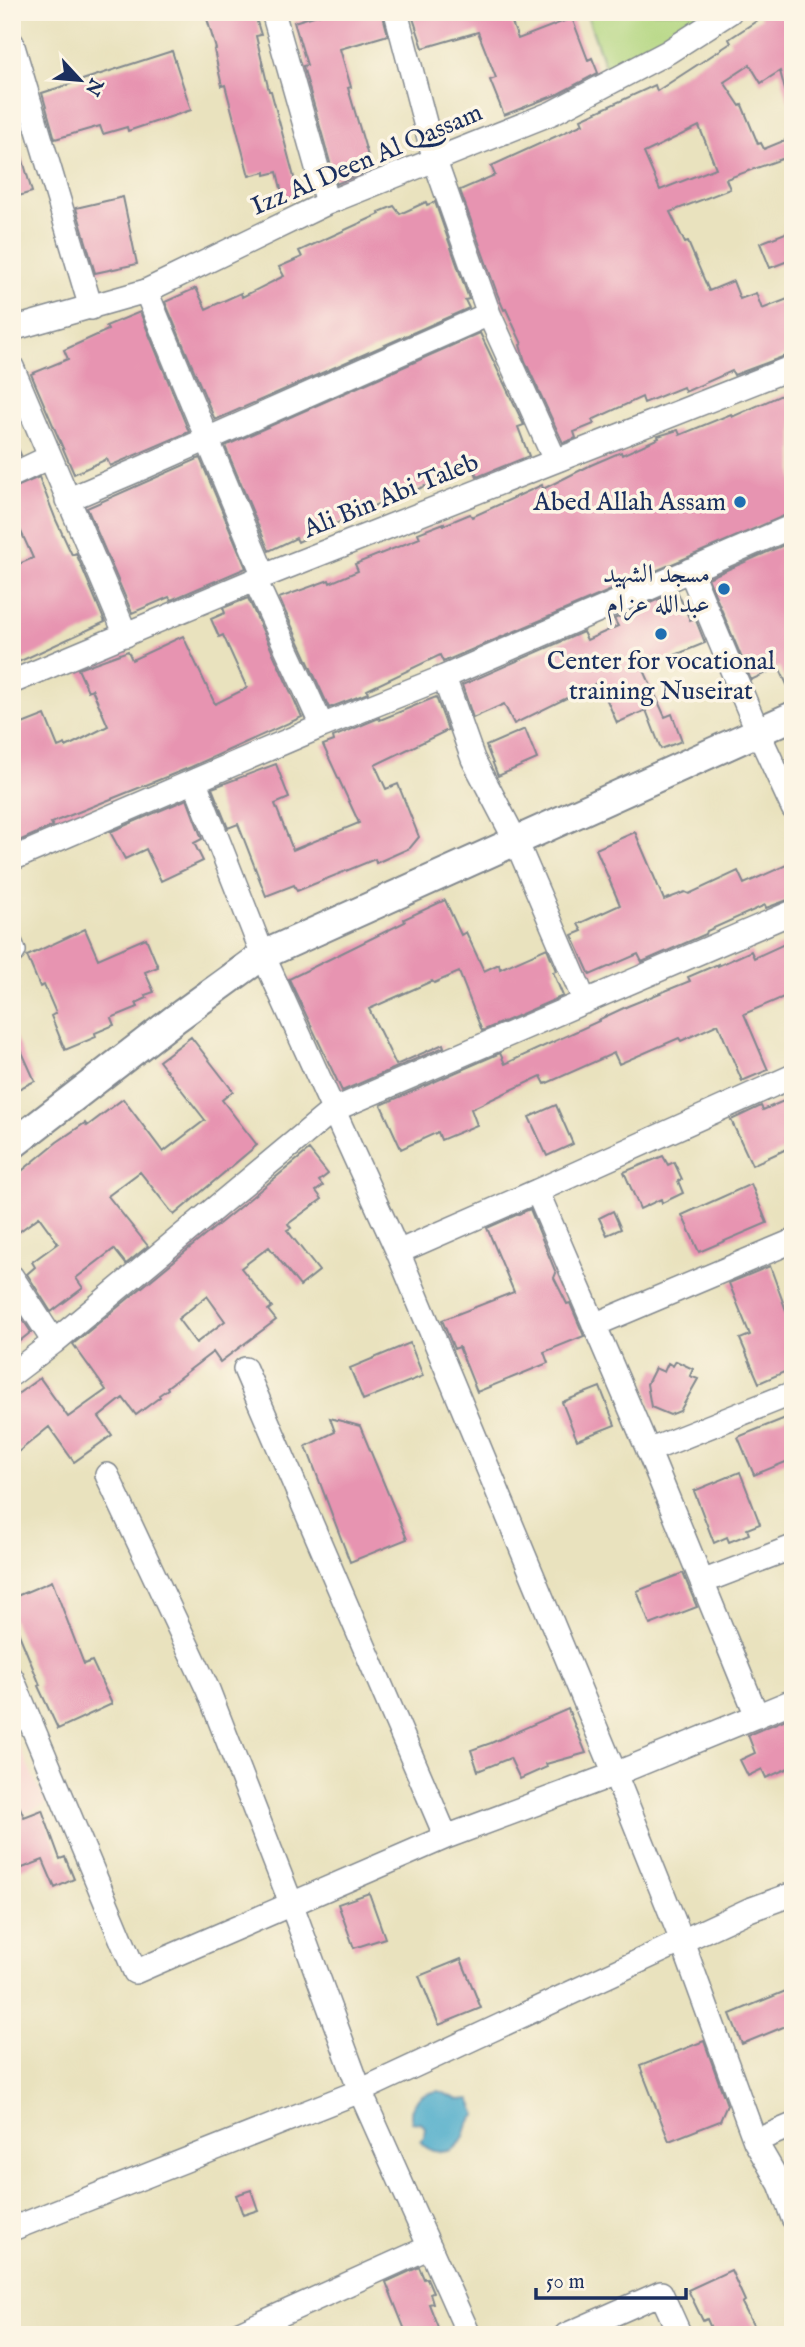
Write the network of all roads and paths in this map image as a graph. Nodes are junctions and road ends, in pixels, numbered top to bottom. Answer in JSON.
{"nodes":[{"id":1,"x":273,"y":12,"type":"edge"},
{"id":2,"x":396,"y":12,"type":"edge"},
{"id":3,"x":730,"y":12,"type":"edge"},
{"id":4,"x":12,"y":43,"type":"edge"},
{"id":5,"x":435,"y":161,"type":"junction"},
{"id":6,"x":327,"y":203,"type":"junction"},
{"id":7,"x":146,"y":291,"type":"junction"},
{"id":8,"x":91,"y":308,"type":"junction"},
{"id":9,"x":489,"y":314,"type":"junction"},
{"id":10,"x":12,"y":329,"type":"edge"},
{"id":11,"x":12,"y":367,"type":"edge"},
{"id":12,"x":793,"y":367,"type":"edge"},
{"id":13,"x":206,"y":439,"type":"junction"},
{"id":14,"x":50,"y":457,"type":"junction"},
{"id":15,"x":555,"y":460,"type":"junction"},
{"id":16,"x":12,"y":474,"type":"edge"},
{"id":17,"x":67,"y":500,"type":"junction"},
{"id":18,"x":793,"y":526,"type":"edge"},
{"id":19,"x":690,"y":570,"type":"junction"},
{"id":20,"x":259,"y":578,"type":"junction"},
{"id":21,"x":126,"y":635,"type":"junction"},
{"id":22,"x":444,"y":677,"type":"junction"},
{"id":23,"x":12,"y":682,"type":"edge"},
{"id":24,"x":793,"y":716,"type":"edge"},
{"id":25,"x":322,"y":726,"type":"junction"},
{"id":26,"x":758,"y":732,"type":"junction"},
{"id":27,"x":195,"y":782,"type":"junction"},
{"id":28,"x":793,"y":808,"type":"edge"},
{"id":29,"x":516,"y":841,"type":"junction"},
{"id":30,"x":12,"y":859,"type":"edge"},
{"id":31,"x":793,"y":912,"type":"edge"},
{"id":32,"x":12,"y":946,"type":"edge"},
{"id":33,"x":12,"y":952,"type":"edge"},
{"id":34,"x":264,"y":955,"type":"junction"},
{"id":35,"x":585,"y":1002,"type":"junction"},
{"id":36,"x":793,"y":1076,"type":"edge"},
{"id":37,"x":333,"y":1110,"type":"junction"},
{"id":38,"x":12,"y":1145,"type":"edge"},
{"id":39,"x":537,"y":1191,"type":"junction"},
{"id":40,"x":793,"y":1241,"type":"edge"},
{"id":41,"x":398,"y":1252,"type":"junction"},
{"id":42,"x":12,"y":1277,"type":"edge"},
{"id":43,"x":594,"y":1325,"type":"junction"},
{"id":44,"x":54,"y":1342,"type":"junction"},
{"id":45,"x":245,"y":1369,"type":"dead end"},
{"id":46,"x":12,"y":1374,"type":"edge"},
{"id":47,"x":793,"y":1394,"type":"edge"},
{"id":48,"x":648,"y":1451,"type":"junction"},
{"id":49,"x":107,"y":1475,"type":"dead end"},
{"id":50,"x":793,"y":1547,"type":"edge"},
{"id":51,"x":702,"y":1582,"type":"junction"},
{"id":52,"x":12,"y":1678,"type":"edge"},
{"id":53,"x":793,"y":1701,"type":"edge"},
{"id":54,"x":758,"y":1716,"type":"junction"},
{"id":55,"x":615,"y":1774,"type":"junction"},
{"id":56,"x":446,"y":1836,"type":"junction"},
{"id":57,"x":793,"y":1894,"type":"edge"},
{"id":58,"x":291,"y":1903,"type":"junction"},
{"id":59,"x":682,"y":1941,"type":"junction"},
{"id":60,"x":360,"y":2091,"type":"junction"},
{"id":61,"x":793,"y":2125,"type":"edge"},
{"id":62,"x":755,"y":2141,"type":"junction"},
{"id":63,"x":793,"y":2218,"type":"edge"},
{"id":64,"x":12,"y":2229,"type":"edge"},
{"id":65,"x":430,"y":2247,"type":"junction"},
{"id":66,"x":236,"y":2335,"type":"edge"},
{"id":67,"x":469,"y":2335,"type":"edge"},
{"id":68,"x":566,"y":2335,"type":"edge"},
{"id":69,"x":680,"y":2335,"type":"edge"}],
"edges":[{"from":1,"to":6,"type":"street"},
{"from":2,"to":5,"type":"street"},
{"from":3,"to":5,"type":"street","name":"Izz Al Deen Al Qassam"},
{"from":4,"to":8,"type":"street"},
{"from":5,"to":6,"type":"street","name":"Izz Al Deen Al Qassam"},
{"from":5,"to":9,"type":"street"},
{"from":6,"to":7,"type":"street","name":"Izz Al Deen Al Qassam"},
{"from":7,"to":8,"type":"street","name":"Izz Al Deen Al Qassam"},
{"from":7,"to":13,"type":"street"},
{"from":8,"to":10,"type":"street","name":"Izz Al Deen Al Qassam"},
{"from":9,"to":13,"type":"street"},
{"from":9,"to":15,"type":"street"},
{"from":11,"to":14,"type":"street"},
{"from":12,"to":15,"type":"street","name":"Ali Bin Abi Taleb"},
{"from":13,"to":17,"type":"street"},
{"from":13,"to":20,"type":"street"},
{"from":14,"to":16,"type":"street"},
{"from":14,"to":17,"type":"street"},
{"from":15,"to":20,"type":"street","name":"Ali Bin Abi Taleb"},
{"from":17,"to":21,"type":"street"},
{"from":18,"to":19,"type":"street"},
{"from":19,"to":22,"type":"street"},
{"from":19,"to":26,"type":"street"},
{"from":20,"to":21,"type":"street","name":"Ali Bin Abi Taleb"},
{"from":20,"to":25,"type":"street"},
{"from":21,"to":23,"type":"street","name":"Ali Bin Abi Taleb"},
{"from":22,"to":25,"type":"street"},
{"from":22,"to":29,"type":"street"},
{"from":24,"to":26,"type":"street"},
{"from":25,"to":27,"type":"street"},
{"from":26,"to":28,"type":"street"},
{"from":26,"to":29,"type":"street"},
{"from":27,"to":30,"type":"street"},
{"from":27,"to":34,"type":"street"},
{"from":29,"to":34,"type":"street"},
{"from":29,"to":35,"type":"street"},
{"from":31,"to":35,"type":"street"},
{"from":32,"to":33,"type":"street"},
{"from":34,"to":37,"type":"street"},
{"from":34,"to":38,"type":"street"},
{"from":35,"to":37,"type":"street"},
{"from":36,"to":39,"type":"street"},
{"from":37,"to":41,"type":"street"},
{"from":37,"to":44,"type":"street"},
{"from":39,"to":41,"type":"street"},
{"from":39,"to":43,"type":"street"},
{"from":40,"to":43,"type":"street"},
{"from":41,"to":55,"type":"street"},
{"from":42,"to":44,"type":"street"},
{"from":43,"to":48,"type":"street"},
{"from":44,"to":46,"type":"street"},
{"from":45,"to":56,"type":"street"},
{"from":47,"to":48,"type":"street"},
{"from":48,"to":51,"type":"street"},
{"from":49,"to":58,"type":"street"},
{"from":50,"to":51,"type":"street"},
{"from":51,"to":54,"type":"street"},
{"from":52,"to":58,"type":"street"},
{"from":53,"to":54,"type":"street"},
{"from":54,"to":55,"type":"street"},
{"from":55,"to":56,"type":"street"},
{"from":55,"to":59,"type":"street"},
{"from":56,"to":58,"type":"street"},
{"from":57,"to":59,"type":"street"},
{"from":58,"to":60,"type":"street"},
{"from":59,"to":60,"type":"street"},
{"from":59,"to":62,"type":"street"},
{"from":60,"to":64,"type":"street"},
{"from":60,"to":65,"type":"street"},
{"from":61,"to":62,"type":"street"},
{"from":62,"to":63,"type":"street"},
{"from":65,"to":66,"type":"street"},
{"from":65,"to":67,"type":"street"},
{"from":68,"to":69,"type":"street"}]}
